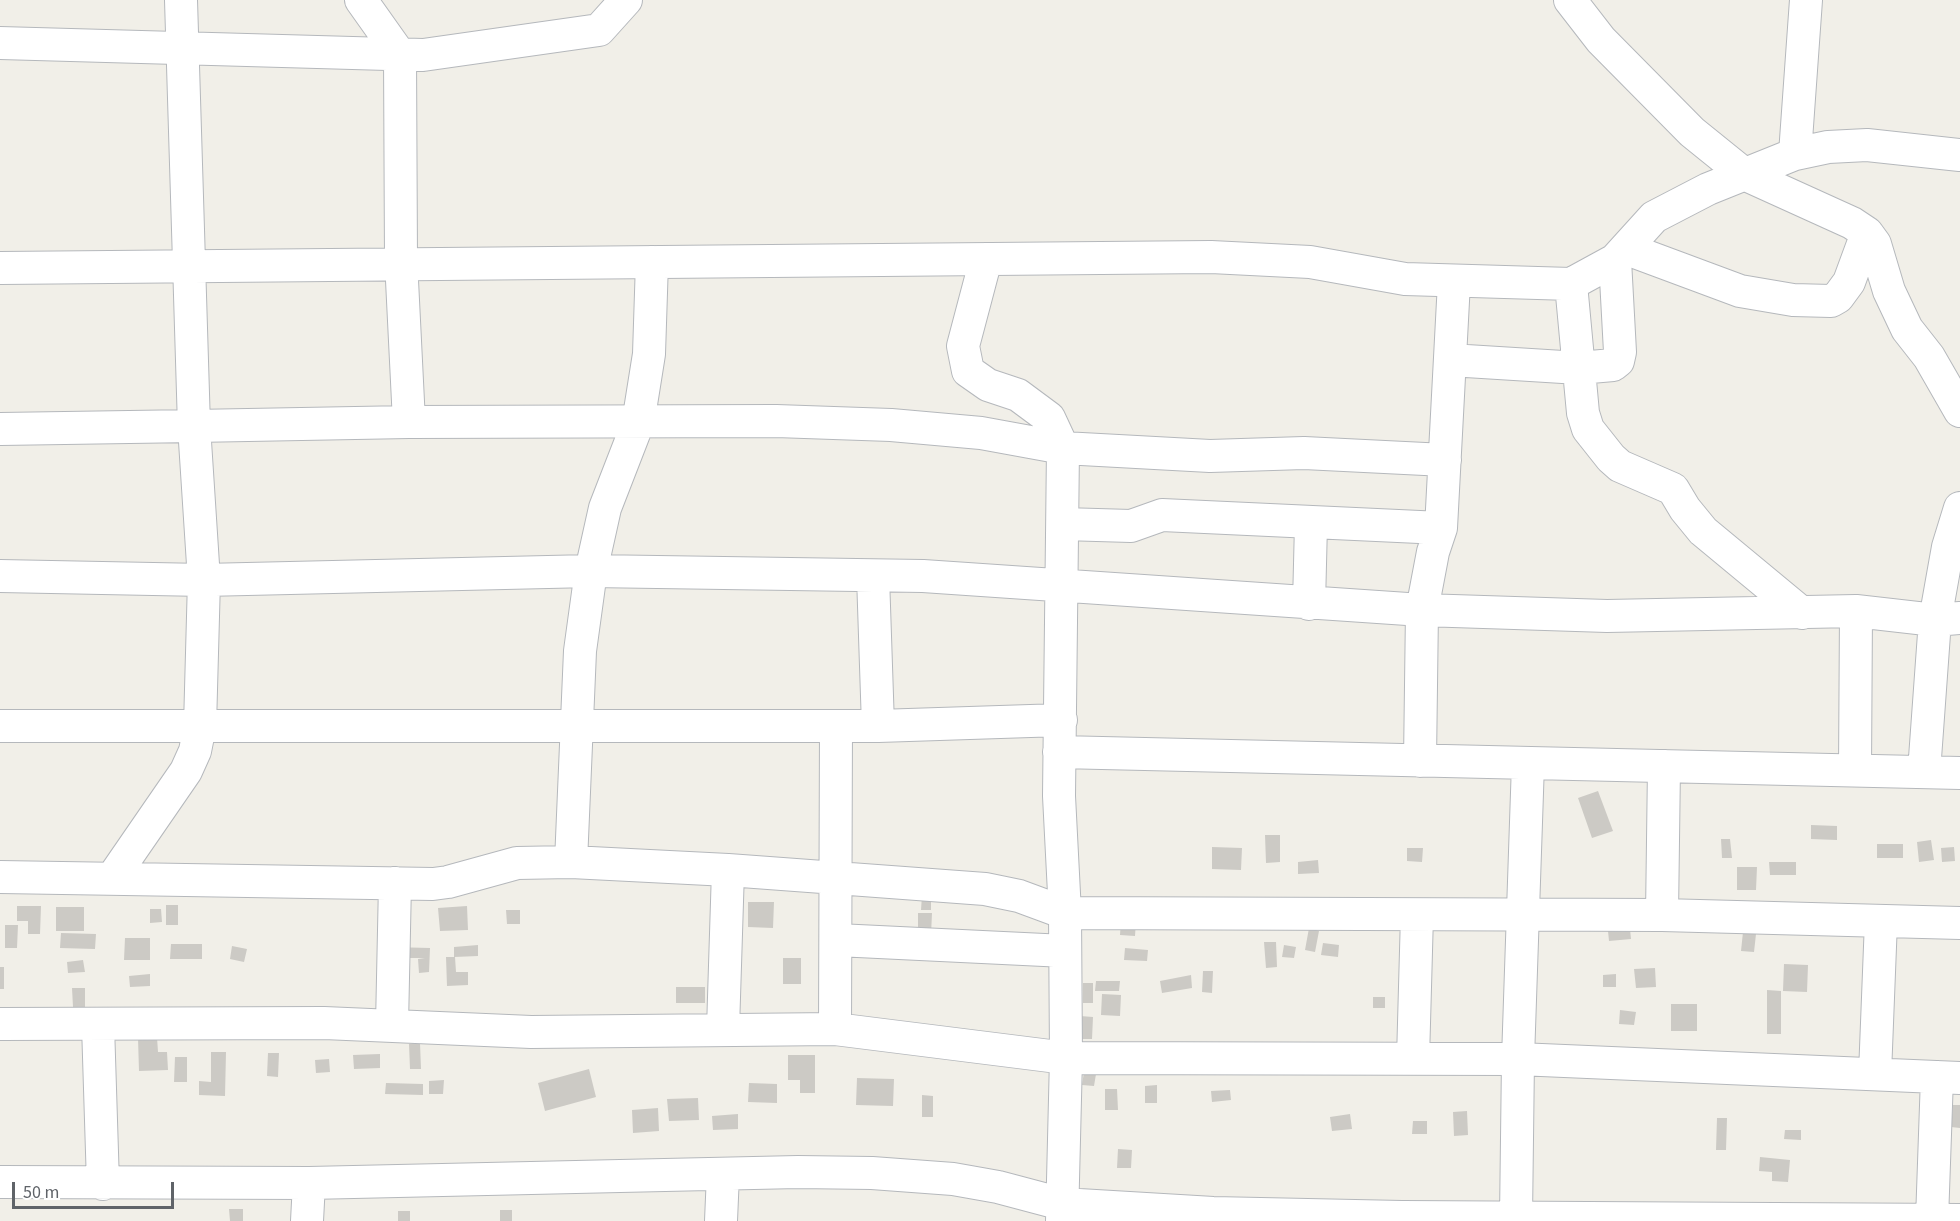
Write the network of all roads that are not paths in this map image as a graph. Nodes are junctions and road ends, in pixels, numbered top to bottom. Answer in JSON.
{"nodes":[{"id":1,"x":181,"y":0,"type":"edge"},
{"id":2,"x":361,"y":0,"type":"edge"},
{"id":3,"x":626,"y":0,"type":"edge"},
{"id":4,"x":1570,"y":0,"type":"edge"},
{"id":5,"x":1806,"y":0,"type":"edge"},
{"id":6,"x":0,"y":43,"type":"edge"},
{"id":7,"x":184,"y":48,"type":"junction"},
{"id":8,"x":400,"y":56,"type":"junction"},
{"id":9,"x":1796,"y":154,"type":"junction"},
{"id":10,"x":1960,"y":155,"type":"edge"},
{"id":11,"x":1744,"y":174,"type":"junction"},
{"id":12,"x":1867,"y":233,"type":"junction"},
{"id":13,"x":1621,"y":254,"type":"junction"},
{"id":14,"x":986,"y":259,"type":"junction"},
{"id":15,"x":652,"y":262,"type":"junction"},
{"id":16,"x":401,"y":265,"type":"junction"},
{"id":17,"x":189,"y":267,"type":"junction"},
{"id":18,"x":0,"y":268,"type":"edge"},
{"id":19,"x":1454,"y":282,"type":"junction"},
{"id":20,"x":1571,"y":284,"type":"junction"},
{"id":21,"x":1450,"y":360,"type":"junction"},
{"id":22,"x":1579,"y":368,"type":"junction"},
{"id":23,"x":1960,"y":411,"type":"edge"},
{"id":24,"x":409,"y":422,"type":"junction"},
{"id":25,"x":638,"y":423,"type":"junction"},
{"id":26,"x":194,"y":426,"type":"junction"},
{"id":27,"x":0,"y":429,"type":"edge"},
{"id":28,"x":1063,"y":447,"type":"junction"},
{"id":29,"x":1445,"y":460,"type":"junction"},
{"id":30,"x":1960,"y":508,"type":"edge"},
{"id":31,"x":1063,"y":524,"type":"junction"},
{"id":32,"x":1311,"y":524,"type":"junction"},
{"id":33,"x":1441,"y":528,"type":"junction"},
{"id":34,"x":591,"y":571,"type":"junction"},
{"id":35,"x":0,"y":576,"type":"edge"},
{"id":36,"x":873,"y":576,"type":"junction"},
{"id":37,"x":204,"y":580,"type":"junction"},
{"id":38,"x":1062,"y":587,"type":"junction"},
{"id":39,"x":1309,"y":604,"type":"junction"},
{"id":40,"x":1422,"y":610,"type":"junction"},
{"id":41,"x":1856,"y":611,"type":"junction"},
{"id":42,"x":1802,"y":612,"type":"junction"},
{"id":43,"x":1947,"y":619,"type":"edge"},
{"id":44,"x":1061,"y":720,"type":"junction"},
{"id":45,"x":0,"y":726,"type":"edge"},
{"id":46,"x":201,"y":726,"type":"junction"},
{"id":47,"x":577,"y":726,"type":"junction"},
{"id":48,"x":836,"y":726,"type":"junction"},
{"id":49,"x":878,"y":726,"type":"junction"},
{"id":50,"x":1059,"y":752,"type":"junction"},
{"id":51,"x":1420,"y":761,"type":"junction"},
{"id":52,"x":1528,"y":763,"type":"junction"},
{"id":53,"x":1664,"y":766,"type":"junction"},
{"id":54,"x":1855,"y":770,"type":"junction"},
{"id":55,"x":1924,"y":772,"type":"junction"},
{"id":56,"x":1960,"y":773,"type":"edge"},
{"id":57,"x":571,"y":862,"type":"junction"},
{"id":58,"x":728,"y":870,"type":"junction"},
{"id":59,"x":0,"y":877,"type":"edge"},
{"id":60,"x":113,"y":877,"type":"junction"},
{"id":61,"x":836,"y":879,"type":"junction"},
{"id":62,"x":395,"y":883,"type":"junction"},
{"id":63,"x":1065,"y":913,"type":"junction"},
{"id":64,"x":1417,"y":915,"type":"junction"},
{"id":65,"x":1524,"y":915,"type":"junction"},
{"id":66,"x":1662,"y":915,"type":"junction"},
{"id":67,"x":1881,"y":921,"type":"junction"},
{"id":68,"x":1960,"y":923,"type":"edge"},
{"id":69,"x":837,"y":940,"type":"junction"},
{"id":70,"x":1065,"y":951,"type":"junction"},
{"id":71,"x":0,"y":1024,"type":"edge"},
{"id":72,"x":98,"y":1025,"type":"junction"},
{"id":73,"x":392,"y":1025,"type":"junction"},
{"id":74,"x":723,"y":1029,"type":"junction"},
{"id":75,"x":835,"y":1029,"type":"junction"},
{"id":76,"x":1066,"y":1058,"type":"junction"},
{"id":77,"x":1413,"y":1059,"type":"junction"},
{"id":78,"x":1518,"y":1059,"type":"junction"},
{"id":79,"x":1875,"y":1074,"type":"junction"},
{"id":80,"x":1948,"y":1078,"type":"edge"},
{"id":81,"x":723,"y":1174,"type":"junction"},
{"id":82,"x":0,"y":1182,"type":"edge"},
{"id":83,"x":309,"y":1183,"type":"junction"},
{"id":84,"x":103,"y":1184,"type":"junction"},
{"id":85,"x":1062,"y":1212,"type":"edge"},
{"id":86,"x":1516,"y":1218,"type":"junction"},
{"id":87,"x":1402,"y":1219,"type":"edge"},
{"id":88,"x":1842,"y":1220,"type":"edge"},
{"id":89,"x":1946,"y":1220,"type":"edge"},
{"id":90,"x":308,"y":1221,"type":"edge"},
{"id":91,"x":721,"y":1221,"type":"edge"}],
"edges":[{"from":1,"to":7,"type":"street"},
{"from":2,"to":8,"type":"street"},
{"from":3,"to":8,"type":"street"},
{"from":4,"to":11,"type":"street"},
{"from":5,"to":9,"type":"street"},
{"from":6,"to":7,"type":"street"},
{"from":7,"to":8,"type":"street"},
{"from":7,"to":17,"type":"street"},
{"from":8,"to":16,"type":"street"},
{"from":9,"to":10,"type":"street"},
{"from":9,"to":11,"type":"street"},
{"from":11,"to":12,"type":"street"},
{"from":11,"to":13,"type":"street"},
{"from":12,"to":13,"type":"street"},
{"from":12,"to":23,"type":"street"},
{"from":13,"to":20,"type":"street"},
{"from":13,"to":22,"type":"street"},
{"from":14,"to":15,"type":"street"},
{"from":14,"to":19,"type":"street"},
{"from":14,"to":28,"type":"street"},
{"from":15,"to":16,"type":"street"},
{"from":15,"to":25,"type":"street"},
{"from":16,"to":17,"type":"street"},
{"from":16,"to":24,"type":"street"},
{"from":17,"to":18,"type":"street"},
{"from":17,"to":26,"type":"street"},
{"from":19,"to":20,"type":"street"},
{"from":19,"to":21,"type":"street"},
{"from":20,"to":22,"type":"street"},
{"from":21,"to":22,"type":"street"},
{"from":21,"to":29,"type":"street"},
{"from":22,"to":42,"type":"street"},
{"from":24,"to":25,"type":"street"},
{"from":24,"to":26,"type":"street"},
{"from":25,"to":28,"type":"street"},
{"from":25,"to":34,"type":"street"},
{"from":26,"to":27,"type":"street"},
{"from":26,"to":37,"type":"street"},
{"from":28,"to":29,"type":"street"},
{"from":28,"to":31,"type":"street"},
{"from":29,"to":33,"type":"street"},
{"from":30,"to":43,"type":"street"},
{"from":31,"to":32,"type":"street"},
{"from":31,"to":38,"type":"street"},
{"from":32,"to":33,"type":"street"},
{"from":32,"to":39,"type":"street"},
{"from":33,"to":40,"type":"street"},
{"from":34,"to":36,"type":"street"},
{"from":34,"to":37,"type":"street"},
{"from":34,"to":47,"type":"street"},
{"from":35,"to":37,"type":"street"},
{"from":36,"to":38,"type":"street"},
{"from":36,"to":49,"type":"street"},
{"from":37,"to":46,"type":"street"},
{"from":38,"to":39,"type":"street"},
{"from":38,"to":44,"type":"street"},
{"from":39,"to":40,"type":"street"},
{"from":40,"to":42,"type":"street"},
{"from":40,"to":51,"type":"street"},
{"from":41,"to":42,"type":"street"},
{"from":41,"to":43,"type":"street"},
{"from":41,"to":54,"type":"street"},
{"from":43,"to":55,"type":"street"},
{"from":44,"to":49,"type":"street"},
{"from":44,"to":50,"type":"street"},
{"from":45,"to":46,"type":"street"},
{"from":46,"to":47,"type":"street"},
{"from":46,"to":60,"type":"street"},
{"from":47,"to":48,"type":"street"},
{"from":47,"to":57,"type":"street"},
{"from":48,"to":49,"type":"street"},
{"from":48,"to":61,"type":"street"},
{"from":50,"to":51,"type":"street"},
{"from":50,"to":63,"type":"street"},
{"from":51,"to":52,"type":"street"},
{"from":52,"to":53,"type":"street"},
{"from":52,"to":65,"type":"street"},
{"from":53,"to":54,"type":"street"},
{"from":53,"to":66,"type":"street"},
{"from":54,"to":55,"type":"street"},
{"from":55,"to":56,"type":"street"},
{"from":57,"to":58,"type":"street"},
{"from":57,"to":62,"type":"street"},
{"from":58,"to":61,"type":"street"},
{"from":58,"to":74,"type":"street"},
{"from":59,"to":60,"type":"street"},
{"from":60,"to":62,"type":"street"},
{"from":61,"to":63,"type":"street"},
{"from":61,"to":69,"type":"street"},
{"from":62,"to":73,"type":"street"},
{"from":63,"to":64,"type":"street"},
{"from":63,"to":70,"type":"street"},
{"from":64,"to":65,"type":"street"},
{"from":64,"to":77,"type":"street"},
{"from":65,"to":66,"type":"street"},
{"from":65,"to":78,"type":"street"},
{"from":66,"to":67,"type":"street"},
{"from":67,"to":68,"type":"street"},
{"from":67,"to":79,"type":"street"},
{"from":69,"to":70,"type":"street"},
{"from":69,"to":75,"type":"street"},
{"from":70,"to":76,"type":"street"},
{"from":71,"to":72,"type":"street"},
{"from":72,"to":73,"type":"street"},
{"from":72,"to":84,"type":"street"},
{"from":73,"to":74,"type":"street"},
{"from":74,"to":75,"type":"street"},
{"from":75,"to":76,"type":"street"},
{"from":76,"to":77,"type":"street"},
{"from":76,"to":85,"type":"street"},
{"from":77,"to":78,"type":"street"},
{"from":78,"to":79,"type":"street"},
{"from":78,"to":86,"type":"street"},
{"from":79,"to":80,"type":"street"},
{"from":80,"to":89,"type":"street"},
{"from":81,"to":83,"type":"street"},
{"from":81,"to":85,"type":"street"},
{"from":81,"to":91,"type":"street"},
{"from":82,"to":84,"type":"street"},
{"from":83,"to":84,"type":"street"},
{"from":83,"to":90,"type":"street"},
{"from":85,"to":87,"type":"street"},
{"from":86,"to":87,"type":"street"},
{"from":86,"to":88,"type":"street"},
{"from":88,"to":89,"type":"street"}]}
